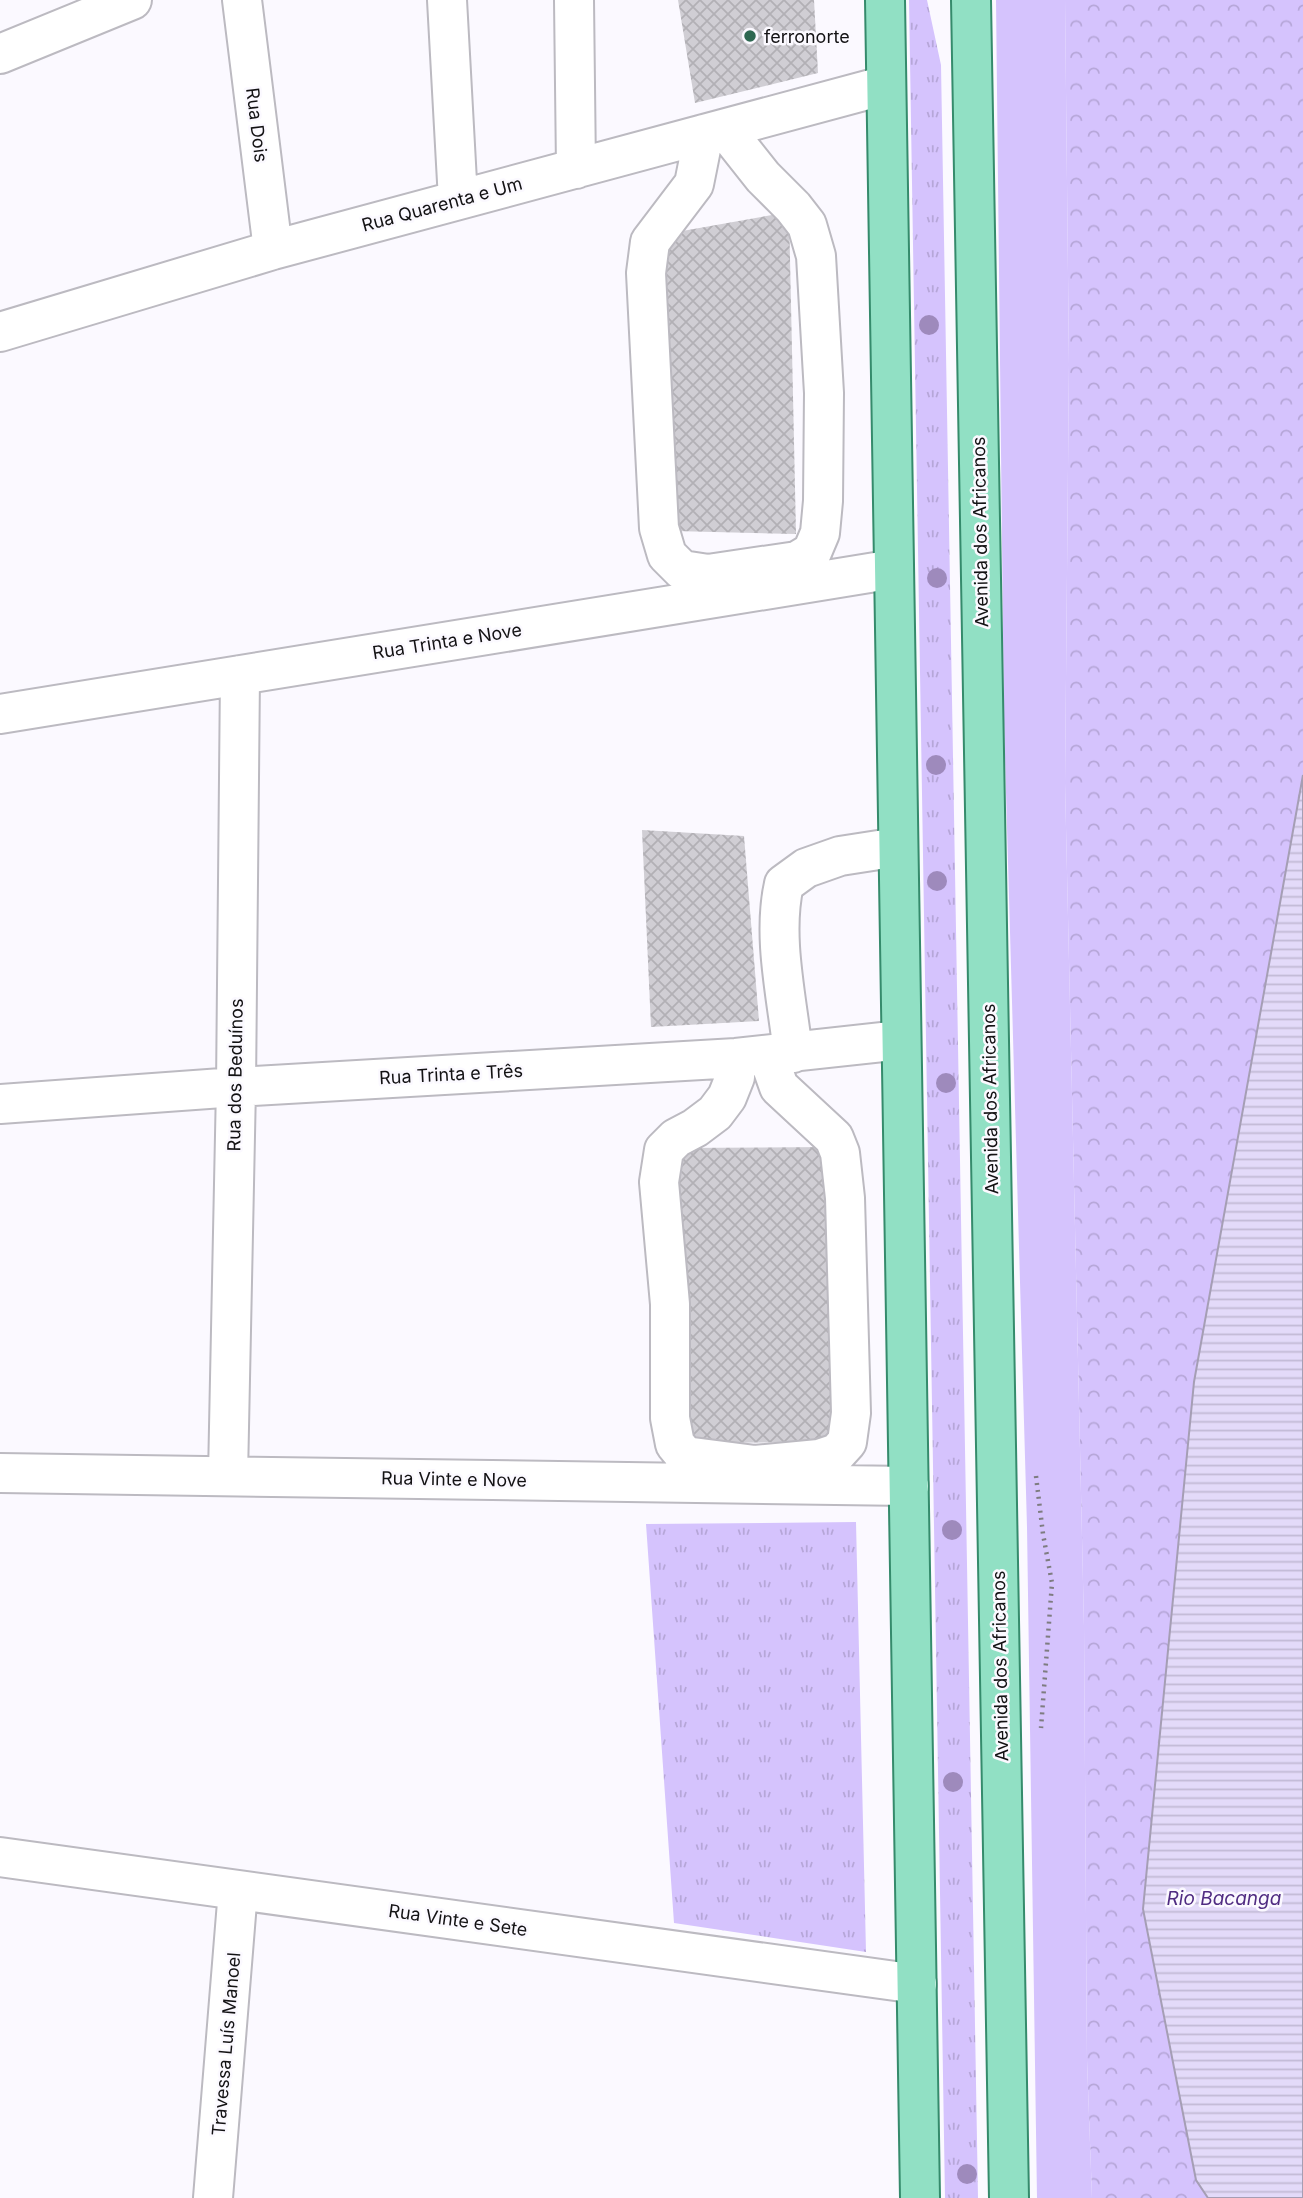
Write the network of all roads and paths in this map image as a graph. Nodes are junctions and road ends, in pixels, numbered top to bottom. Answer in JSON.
{"nodes":[{"id":1,"x":132,"y":0,"type":"edge"},
{"id":2,"x":242,"y":0,"type":"edge"},
{"id":3,"x":447,"y":0,"type":"edge"},
{"id":4,"x":573,"y":0,"type":"edge"},
{"id":5,"x":885,"y":0,"type":"edge"},
{"id":6,"x":953,"y":0,"type":"edge"},
{"id":7,"x":971,"y":0,"type":"edge"},
{"id":8,"x":0,"y":54,"type":"edge"},
{"id":9,"x":886,"y":85,"type":"junction"},
{"id":10,"x":715,"y":132,"type":"junction"},
{"id":11,"x":973,"y":154,"type":"junction"},
{"id":12,"x":576,"y":169,"type":"junction"},
{"id":13,"x":458,"y":200,"type":"junction"},
{"id":14,"x":273,"y":250,"type":"junction"},
{"id":15,"x":0,"y":332,"type":"edge"},
{"id":16,"x":894,"y":569,"type":"junction"},
{"id":17,"x":240,"y":675,"type":"junction"},
{"id":18,"x":0,"y":714,"type":"edge"},
{"id":19,"x":898,"y":847,"type":"junction"},
{"id":20,"x":901,"y":1040,"type":"junction"},
{"id":21,"x":765,"y":1055,"type":"junction"},
{"id":22,"x":236,"y":1087,"type":"junction"},
{"id":23,"x":0,"y":1104,"type":"edge"},
{"id":24,"x":0,"y":1473,"type":"edge"},
{"id":25,"x":228,"y":1476,"type":"junction"},
{"id":26,"x":909,"y":1486,"type":"junction"},
{"id":27,"x":0,"y":1857,"type":"edge"},
{"id":28,"x":238,"y":1890,"type":"junction"},
{"id":29,"x":917,"y":1984,"type":"junction"},
{"id":30,"x":213,"y":2198,"type":"edge"},
{"id":31,"x":920,"y":2198,"type":"edge"},
{"id":32,"x":1009,"y":2198,"type":"edge"}],
"edges":[{"from":1,"to":8,"type":"street"},
{"from":2,"to":14,"type":"street","name":"Rua Dois"},
{"from":3,"to":13,"type":"street"},
{"from":4,"to":12,"type":"street"},
{"from":5,"to":9,"type":"main road"},
{"from":6,"to":11,"type":"main road"},
{"from":7,"to":11,"type":"main road","name":"Avenida dos Africanos"},
{"from":9,"to":10,"type":"street","name":"Rua Quarenta e Um"},
{"from":9,"to":16,"type":"main road"},
{"from":10,"to":10,"type":"street"},
{"from":10,"to":12,"type":"street","name":"Rua Quarenta e Um"},
{"from":11,"to":32,"type":"main road","name":"Avenida dos Africanos"},
{"from":12,"to":13,"type":"street","name":"Rua Quarenta e Um"},
{"from":13,"to":14,"type":"street","name":"Rua Quarenta e Um"},
{"from":14,"to":15,"type":"street","name":"Rua Quarenta e Um"},
{"from":16,"to":17,"type":"street","name":"Rua Trinta e Nove"},
{"from":16,"to":19,"type":"main road"},
{"from":17,"to":18,"type":"street","name":"Rua Trinta e Nove"},
{"from":17,"to":22,"type":"street","name":"Rua dos Beduínos"},
{"from":19,"to":20,"type":"main road"},
{"from":19,"to":21,"type":"street"},
{"from":20,"to":21,"type":"street","name":"Rua Trinta e Três"},
{"from":20,"to":26,"type":"main road"},
{"from":21,"to":21,"type":"street"},
{"from":21,"to":22,"type":"street","name":"Rua Trinta e Três"},
{"from":22,"to":23,"type":"street","name":"Rua Trinta e Três"},
{"from":22,"to":25,"type":"street","name":"Rua dos Beduínos"},
{"from":24,"to":25,"type":"street","name":"Rua Vinte e Nove"},
{"from":25,"to":26,"type":"street","name":"Rua Vinte e Nove"},
{"from":26,"to":29,"type":"main road"},
{"from":27,"to":28,"type":"street","name":"Rua Vinte e Sete"},
{"from":28,"to":29,"type":"street","name":"Rua Vinte e Sete"},
{"from":28,"to":30,"type":"street","name":"Travessa Luís Manoel"},
{"from":29,"to":31,"type":"main road"}]}
